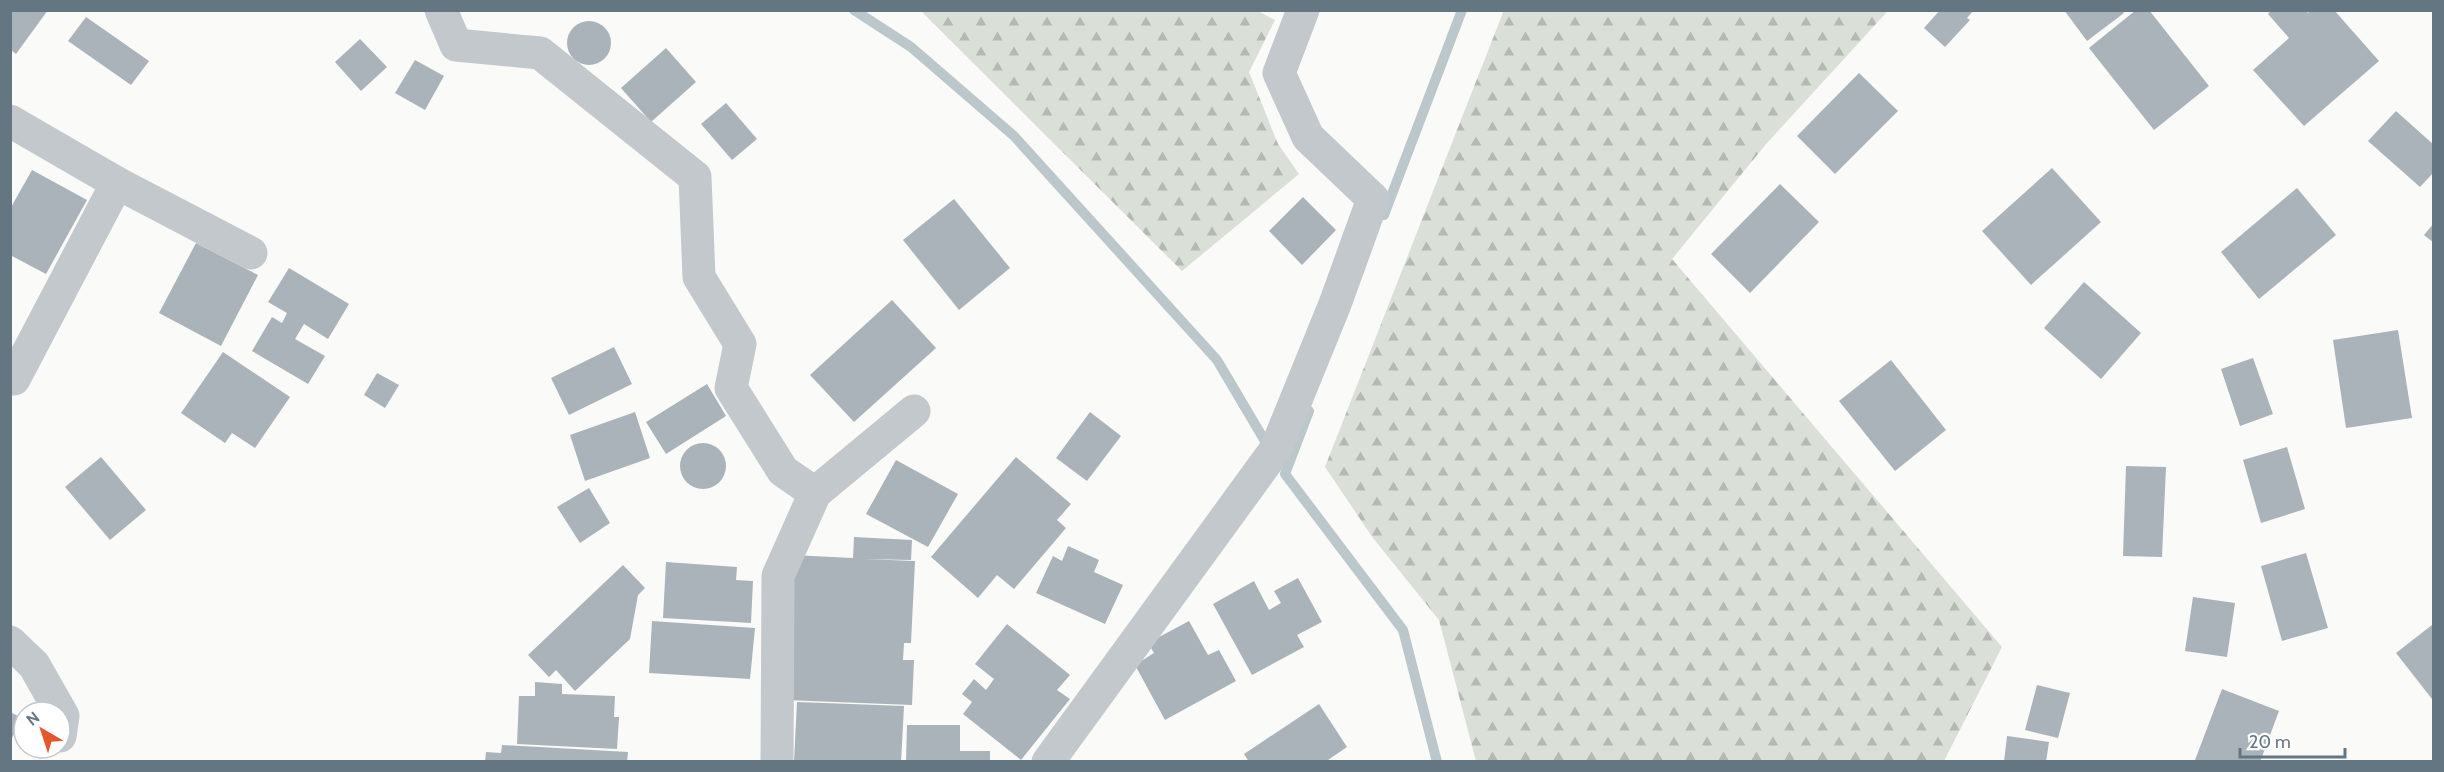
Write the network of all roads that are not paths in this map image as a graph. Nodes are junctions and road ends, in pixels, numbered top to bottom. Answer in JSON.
{"nodes":[{"id":1,"x":441,"y":10,"type":"edge"},
{"id":2,"x":1303,"y":10,"type":"edge"},
{"id":3,"x":10,"y":121,"type":"edge"},
{"id":4,"x":117,"y":183,"type":"junction"},
{"id":5,"x":250,"y":253,"type":"dead end"},
{"id":6,"x":14,"y":380,"type":"dead end"},
{"id":7,"x":914,"y":411,"type":"dead end"},
{"id":8,"x":815,"y":493,"type":"junction"},
{"id":9,"x":10,"y":642,"type":"edge"},
{"id":10,"x":54,"y":700,"type":"edge"},
{"id":11,"x":777,"y":762,"type":"edge"},
{"id":12,"x":1048,"y":762,"type":"edge"}],
"edges":[{"from":1,"to":8,"type":"street"},
{"from":2,"to":12,"type":"street"},
{"from":3,"to":4,"type":"street"},
{"from":4,"to":5,"type":"street"},
{"from":4,"to":6,"type":"street"},
{"from":7,"to":8,"type":"street"},
{"from":8,"to":11,"type":"street"},
{"from":9,"to":10,"type":"street"}]}
